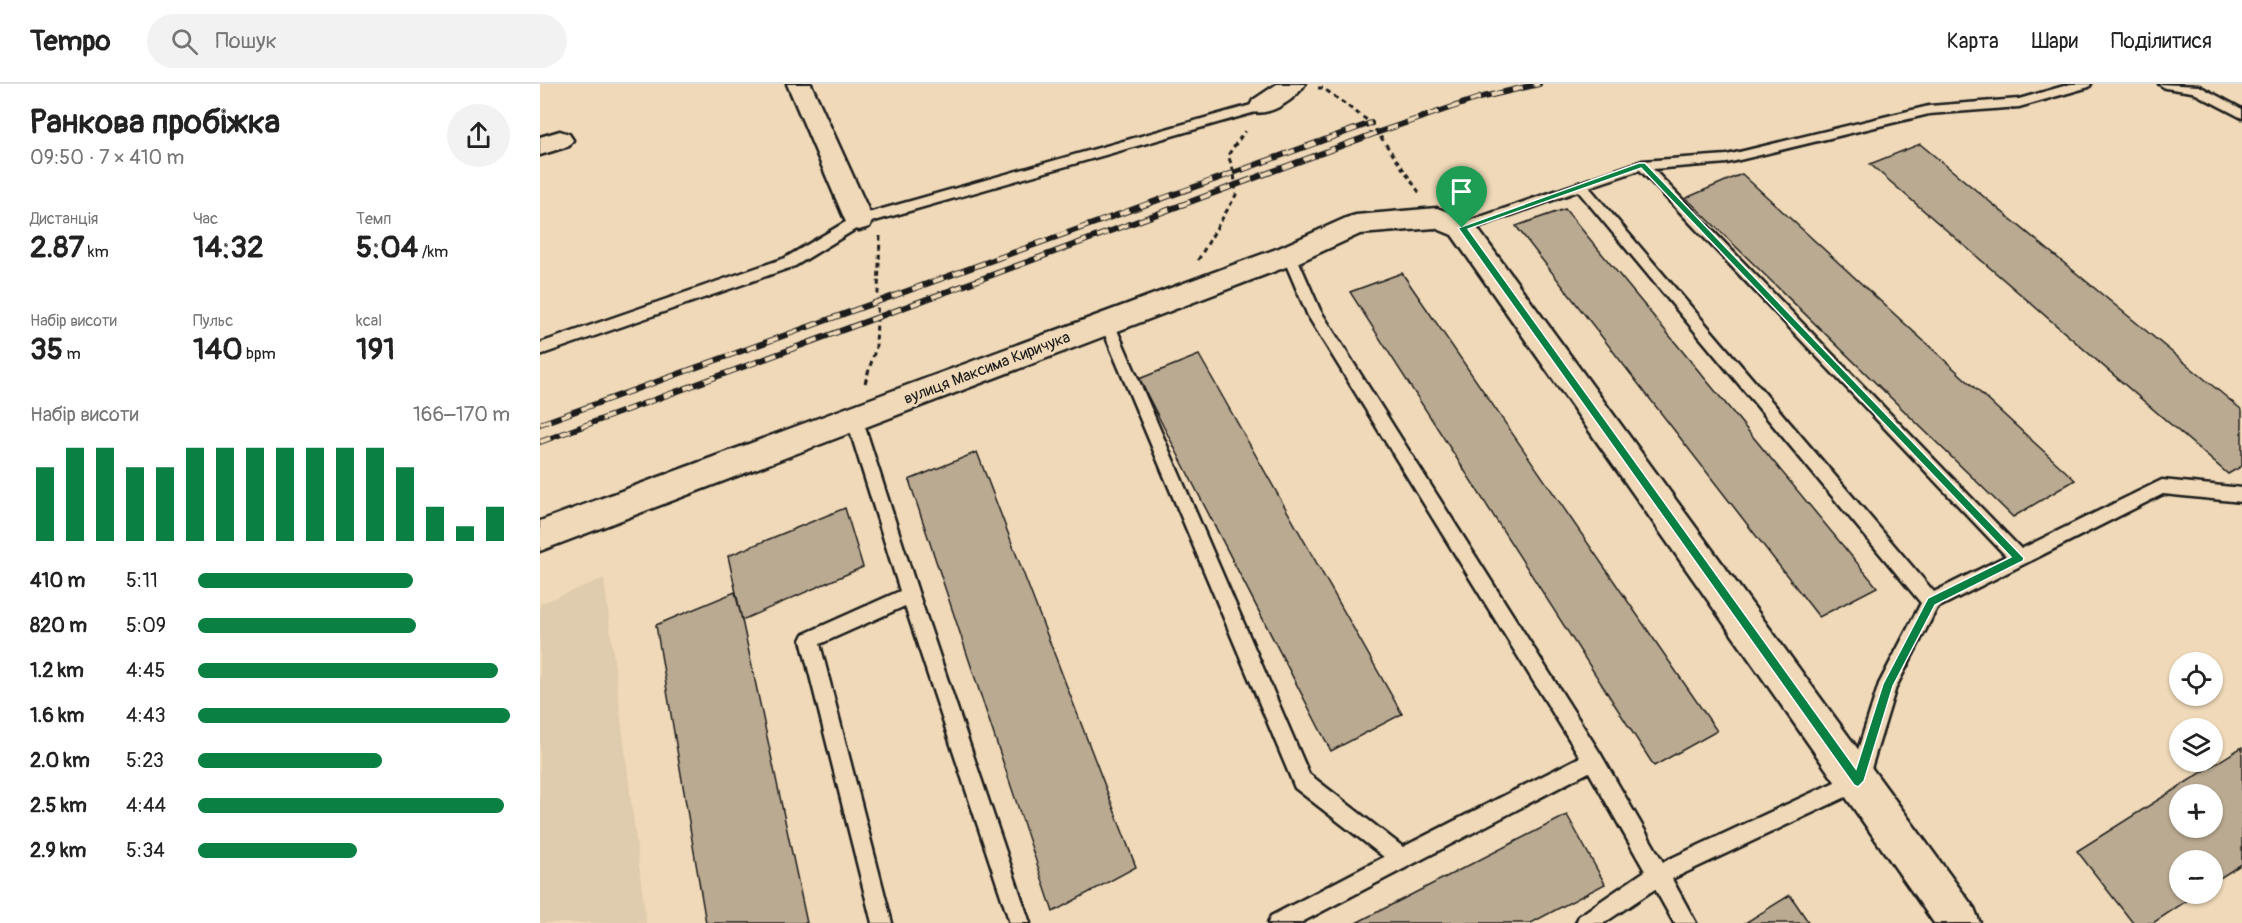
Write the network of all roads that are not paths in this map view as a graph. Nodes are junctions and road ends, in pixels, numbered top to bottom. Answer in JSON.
{"nodes":[{"id":1,"x":799,"y":84,"type":"edge"},
{"id":2,"x":2085,"y":84,"type":"edge"},
{"id":3,"x":2165,"y":84,"type":"edge"},
{"id":4,"x":1293,"y":85,"type":"edge"},
{"id":5,"x":1262,"y":106,"type":"joint"},
{"id":6,"x":2242,"y":114,"type":"edge"},
{"id":7,"x":1642,"y":165,"type":"junction"},
{"id":8,"x":1580,"y":185,"type":"junction"},
{"id":9,"x":870,"y":217,"type":"junction"},
{"id":10,"x":1450,"y":223,"type":"junction"},
{"id":11,"x":1289,"y":255,"type":"junction"},
{"id":12,"x":1107,"y":323,"type":"junction"},
{"id":13,"x":540,"y":349,"type":"edge"},
{"id":14,"x":854,"y":418,"type":"junction"},
{"id":15,"x":2242,"y":495,"type":"edge"},
{"id":16,"x":540,"y":536,"type":"edge"},
{"id":17,"x":2019,"y":558,"type":"junction"},
{"id":18,"x":910,"y":595,"type":"junction"},
{"id":19,"x":1931,"y":602,"type":"junction"},
{"id":20,"x":1593,"y":760,"type":"junction"},
{"id":21,"x":1858,"y":781,"type":"junction"},
{"id":22,"x":1402,"y":859,"type":"junction"},
{"id":23,"x":1658,"y":875,"type":"junction"},
{"id":24,"x":882,"y":923,"type":"edge"},
{"id":25,"x":1020,"y":923,"type":"edge"},
{"id":26,"x":1278,"y":923,"type":"edge"},
{"id":27,"x":1586,"y":923,"type":"edge"},
{"id":28,"x":1686,"y":923,"type":"edge"},
{"id":29,"x":1959,"y":923,"type":"edge"}],
"edges":[{"from":1,"to":9,"type":"street"},
{"from":2,"to":7,"type":"lane"},
{"from":3,"to":6,"type":"lane"},
{"from":4,"to":5,"type":"street"},
{"from":5,"to":9,"type":"lane"},
{"from":7,"to":8,"type":"lane"},
{"from":7,"to":17,"type":"lane"},
{"from":8,"to":10,"type":"lane"},
{"from":8,"to":19,"type":"lane"},
{"from":9,"to":13,"type":"lane"},
{"from":10,"to":11,"type":"street","name":"вулиця Максима Киричука"},
{"from":10,"to":21,"type":"street"},
{"from":11,"to":12,"type":"street","name":"вулиця Максима Киричука"},
{"from":11,"to":20,"type":"lane"},
{"from":12,"to":14,"type":"street","name":"вулиця Максима Киричука"},
{"from":12,"to":22,"type":"lane"},
{"from":14,"to":16,"type":"street","name":"вулиця Максима Киричука"},
{"from":14,"to":18,"type":"lane"},
{"from":15,"to":17,"type":"lane"},
{"from":17,"to":19,"type":"lane"},
{"from":18,"to":24,"type":"lane"},
{"from":18,"to":25,"type":"lane"},
{"from":19,"to":21,"type":"lane"},
{"from":20,"to":22,"type":"lane"},
{"from":20,"to":23,"type":"lane"},
{"from":21,"to":23,"type":"lane"},
{"from":21,"to":29,"type":"street"},
{"from":22,"to":26,"type":"lane"},
{"from":23,"to":27,"type":"lane"},
{"from":23,"to":28,"type":"lane"}]}
